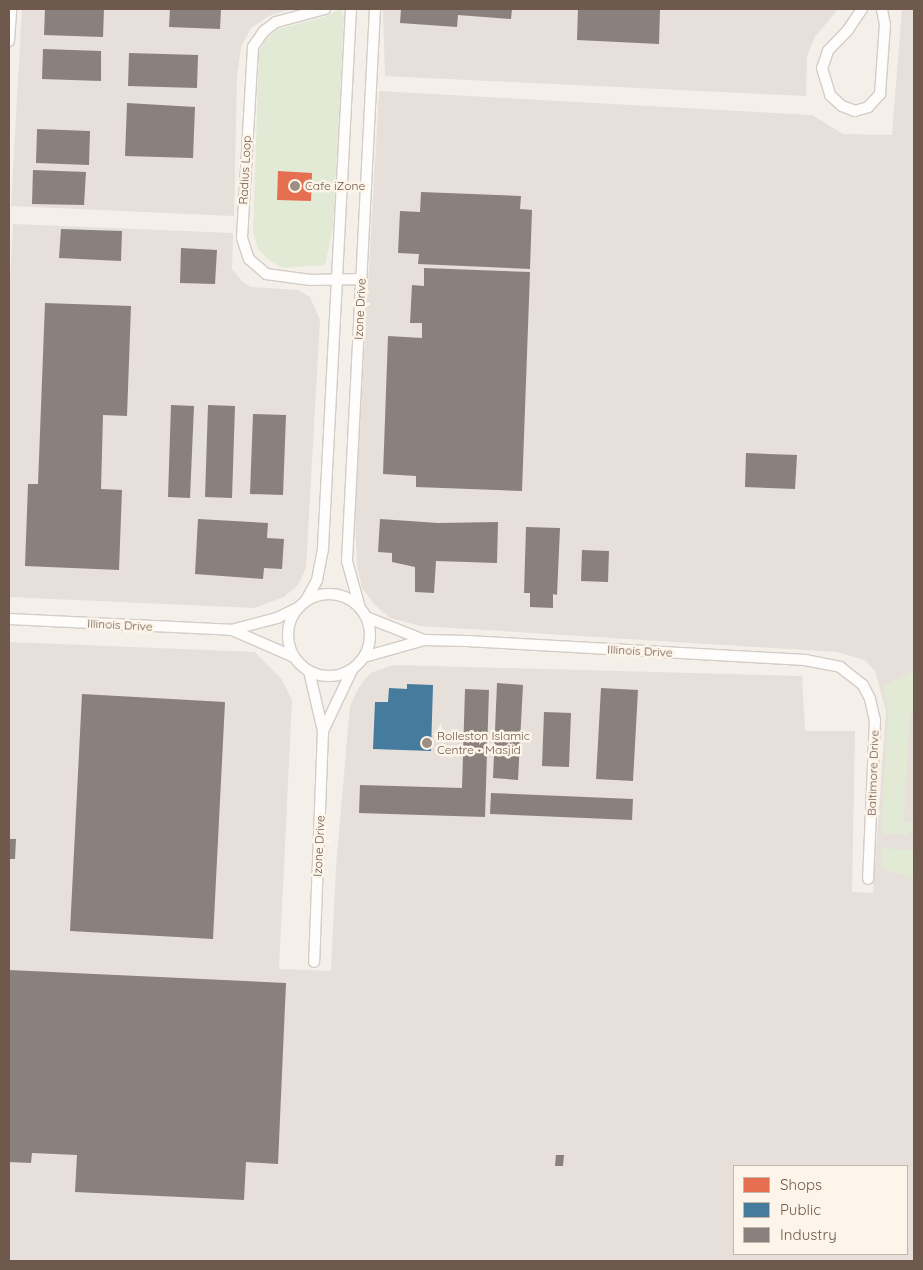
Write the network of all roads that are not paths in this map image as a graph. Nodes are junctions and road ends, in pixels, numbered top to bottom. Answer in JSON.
{"nodes":[{"id":1,"x":11,"y":9,"type":"edge"},
{"id":2,"x":324,"y":9,"type":"edge"},
{"id":3,"x":351,"y":9,"type":"edge"},
{"id":4,"x":375,"y":9,"type":"edge"},
{"id":5,"x":862,"y":9,"type":"edge"},
{"id":6,"x":882,"y":9,"type":"edge"},
{"id":7,"x":9,"y":41,"type":"edge"},
{"id":8,"x":337,"y":278,"type":"junction"},
{"id":9,"x":361,"y":279,"type":"junction"},
{"id":10,"x":302,"y":604,"type":"junction"},
{"id":11,"x":363,"y":612,"type":"junction"},
{"id":12,"x":9,"y":620,"type":"edge"},
{"id":13,"x":231,"y":630,"type":"junction"},
{"id":14,"x":424,"y":640,"type":"junction"},
{"id":15,"x":294,"y":657,"type":"junction"},
{"id":16,"x":364,"y":657,"type":"junction"},
{"id":17,"x":352,"y":670,"type":"junction"},
{"id":18,"x":309,"y":671,"type":"junction"},
{"id":19,"x":853,"y":674,"type":"joint"},
{"id":20,"x":323,"y":731,"type":"junction"},
{"id":21,"x":868,"y":879,"type":"dead end"},
{"id":22,"x":314,"y":962,"type":"dead end"}],
"edges":[{"from":1,"to":7,"type":"street"},
{"from":2,"to":8,"type":"street","name":"Radius Loop"},
{"from":3,"to":8,"type":"street","name":"Izone Drive"},
{"from":4,"to":9,"type":"street","name":"Izone Drive"},
{"from":5,"to":6,"type":"street"},
{"from":8,"to":9,"type":"street","name":"Radius Loop"},
{"from":8,"to":10,"type":"street","name":"Izone Drive"},
{"from":9,"to":11,"type":"street","name":"Izone Drive"},
{"from":10,"to":11,"type":"street"},
{"from":10,"to":13,"type":"street","name":"Illinois Drive"},
{"from":10,"to":15,"type":"street"},
{"from":11,"to":14,"type":"street","name":"Illinois Drive"},
{"from":11,"to":16,"type":"street"},
{"from":12,"to":13,"type":"street","name":"Illinois Drive"},
{"from":13,"to":15,"type":"street","name":"Illinois Drive"},
{"from":14,"to":16,"type":"street","name":"Illinois Drive"},
{"from":14,"to":19,"type":"street","name":"Illinois Drive"},
{"from":15,"to":18,"type":"street"},
{"from":16,"to":17,"type":"street"},
{"from":17,"to":18,"type":"street"},
{"from":17,"to":20,"type":"street","name":"Izone Drive"},
{"from":18,"to":20,"type":"street","name":"Izone Drive"},
{"from":19,"to":21,"type":"street","name":"Baltimore Drive"},
{"from":20,"to":22,"type":"street","name":"Izone Drive"}]}
